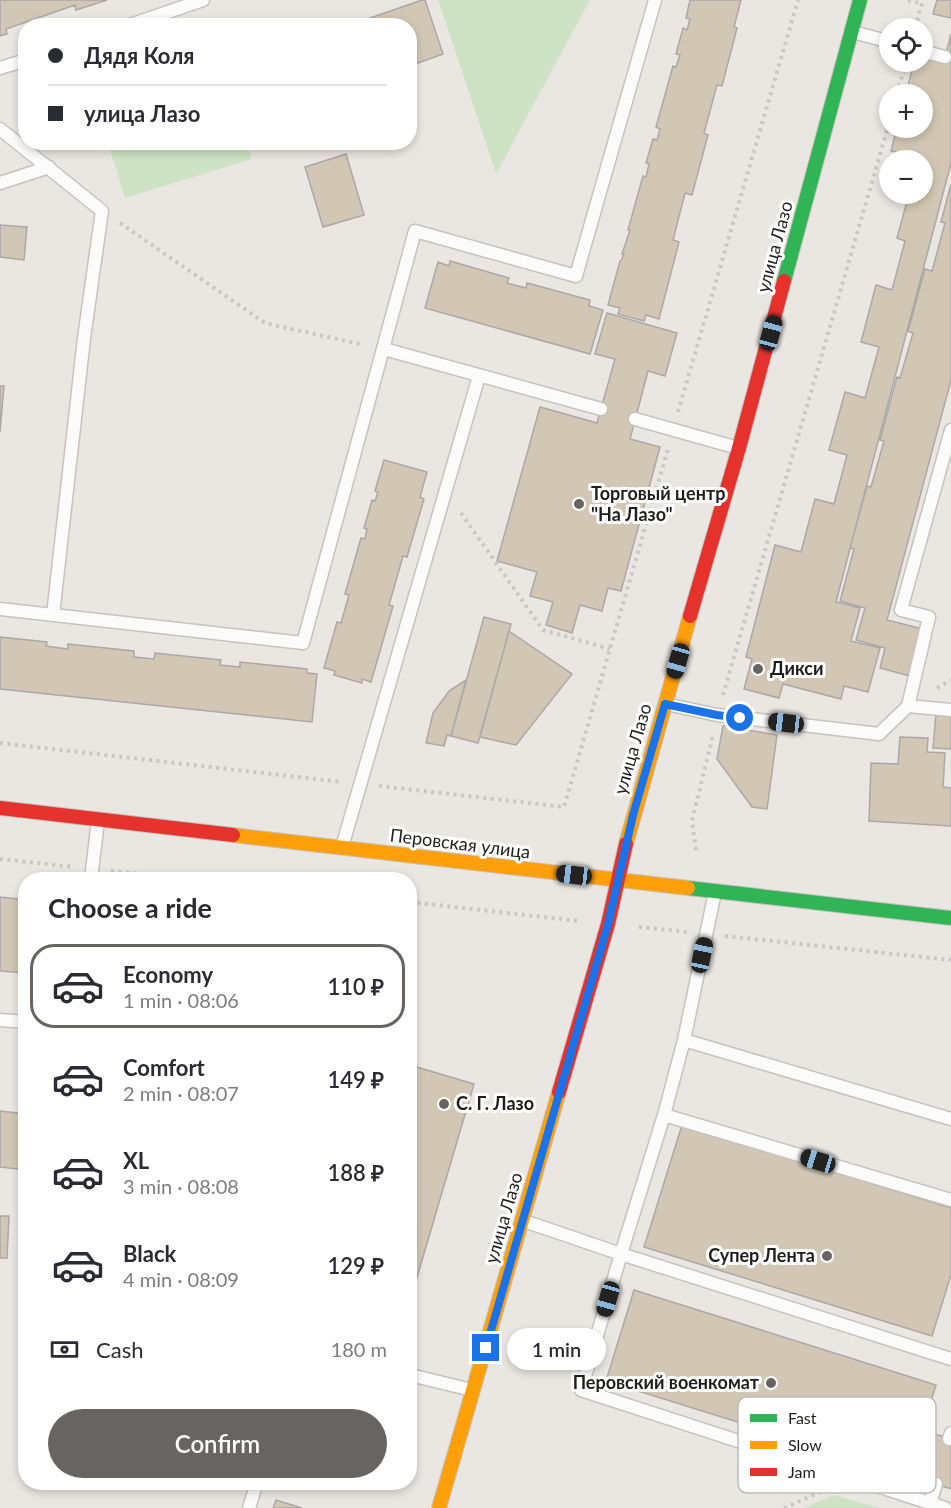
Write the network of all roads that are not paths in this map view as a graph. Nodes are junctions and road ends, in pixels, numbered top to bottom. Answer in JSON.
{"nodes":[{"id":1,"x":203,"y":0,"type":"edge"},
{"id":2,"x":655,"y":0,"type":"edge"},
{"id":3,"x":860,"y":0,"type":"edge"},
{"id":4,"x":150,"y":18,"type":"edge"},
{"id":5,"x":852,"y":32,"type":"junction"},
{"id":6,"x":879,"y":39,"type":"edge"},
{"id":7,"x":933,"y":54,"type":"edge"},
{"id":8,"x":945,"y":57,"type":"dead end"},
{"id":9,"x":18,"y":62,"type":"edge"},
{"id":10,"x":0,"y":68,"type":"edge"},
{"id":11,"x":0,"y":129,"type":"edge"},
{"id":12,"x":18,"y":143,"type":"edge"},
{"id":13,"x":27,"y":150,"type":"edge"},
{"id":14,"x":49,"y":167,"type":"junction"},
{"id":15,"x":0,"y":183,"type":"edge"},
{"id":16,"x":384,"y":349,"type":"junction"},
{"id":17,"x":479,"y":376,"type":"junction"},
{"id":18,"x":601,"y":410,"type":"dead end"},
{"id":19,"x":635,"y":419,"type":"dead end"},
{"id":20,"x":951,"y":430,"type":"edge"},
{"id":21,"x":739,"y":448,"type":"junction"},
{"id":22,"x":0,"y":609,"type":"edge"},
{"id":23,"x":52,"y":615,"type":"junction"},
{"id":24,"x":665,"y":704,"type":"junction"},
{"id":25,"x":908,"y":706,"type":"junction"},
{"id":26,"x":951,"y":710,"type":"edge"},
{"id":27,"x":0,"y":808,"type":"edge"},
{"id":28,"x":98,"y":820,"type":"junction"},
{"id":29,"x":342,"y":848,"type":"junction"},
{"id":30,"x":92,"y":872,"type":"edge"},
{"id":31,"x":618,"y":880,"type":"junction"},
{"id":32,"x":715,"y":891,"type":"junction"},
{"id":33,"x":951,"y":918,"type":"edge"},
{"id":34,"x":0,"y":1020,"type":"edge"},
{"id":35,"x":18,"y":1021,"type":"edge"},
{"id":36,"x":684,"y":1040,"type":"junction"},
{"id":37,"x":664,"y":1115,"type":"junction"},
{"id":38,"x":951,"y":1119,"type":"edge"},
{"id":39,"x":951,"y":1200,"type":"edge"},
{"id":40,"x":522,"y":1220,"type":"junction"},
{"id":41,"x":621,"y":1254,"type":"junction"},
{"id":42,"x":951,"y":1359,"type":"edge"},
{"id":43,"x":417,"y":1377,"type":"edge"},
{"id":44,"x":474,"y":1390,"type":"junction"},
{"id":45,"x":738,"y":1441,"type":"edge"},
{"id":46,"x":255,"y":1490,"type":"edge"},
{"id":47,"x":899,"y":1493,"type":"edge"},
{"id":48,"x":933,"y":1493,"type":"edge"},
{"id":49,"x":930,"y":1503,"type":"junction"},
{"id":50,"x":249,"y":1508,"type":"edge"},
{"id":51,"x":439,"y":1508,"type":"edge"},
{"id":52,"x":945,"y":1508,"type":"edge"}],
"edges":[{"from":1,"to":4,"type":"lane"},
{"from":2,"to":16,"type":"lane"},
{"from":3,"to":5,"type":"street","name":"улица Лазо"},
{"from":5,"to":6,"type":"lane"},
{"from":5,"to":21,"type":"street","name":"улица Лазо"},
{"from":7,"to":8,"type":"lane"},
{"from":9,"to":10,"type":"lane"},
{"from":11,"to":12,"type":"lane"},
{"from":13,"to":14,"type":"lane"},
{"from":14,"to":15,"type":"lane"},
{"from":14,"to":23,"type":"lane"},
{"from":16,"to":17,"type":"lane"},
{"from":16,"to":23,"type":"lane"},
{"from":17,"to":18,"type":"lane"},
{"from":17,"to":29,"type":"lane"},
{"from":19,"to":21,"type":"lane"},
{"from":20,"to":25,"type":"lane"},
{"from":21,"to":24,"type":"street","name":"улица Лазо"},
{"from":22,"to":23,"type":"lane"},
{"from":24,"to":25,"type":"lane"},
{"from":24,"to":31,"type":"street","name":"улица Лазо"},
{"from":25,"to":26,"type":"lane"},
{"from":27,"to":28,"type":"street","name":"Перовская улица"},
{"from":28,"to":29,"type":"street","name":"Перовская улица"},
{"from":28,"to":30,"type":"lane"},
{"from":29,"to":31,"type":"street","name":"Перовская улица"},
{"from":31,"to":32,"type":"street","name":"Перовская улица"},
{"from":31,"to":40,"type":"street","name":"улица Лазо"},
{"from":32,"to":33,"type":"street","name":"Перовская улица"},
{"from":32,"to":36,"type":"lane"},
{"from":34,"to":35,"type":"lane"},
{"from":36,"to":37,"type":"lane"},
{"from":36,"to":38,"type":"lane"},
{"from":37,"to":39,"type":"lane"},
{"from":37,"to":41,"type":"lane"},
{"from":40,"to":41,"type":"lane"},
{"from":40,"to":44,"type":"street","name":"улица Лазо"},
{"from":41,"to":42,"type":"lane"},
{"from":41,"to":45,"type":"lane"},
{"from":43,"to":44,"type":"lane"},
{"from":44,"to":51,"type":"street","name":"улица Лазо"},
{"from":46,"to":50,"type":"lane"},
{"from":47,"to":49,"type":"lane"},
{"from":48,"to":49,"type":"lane"},
{"from":49,"to":52,"type":"lane"}]}
